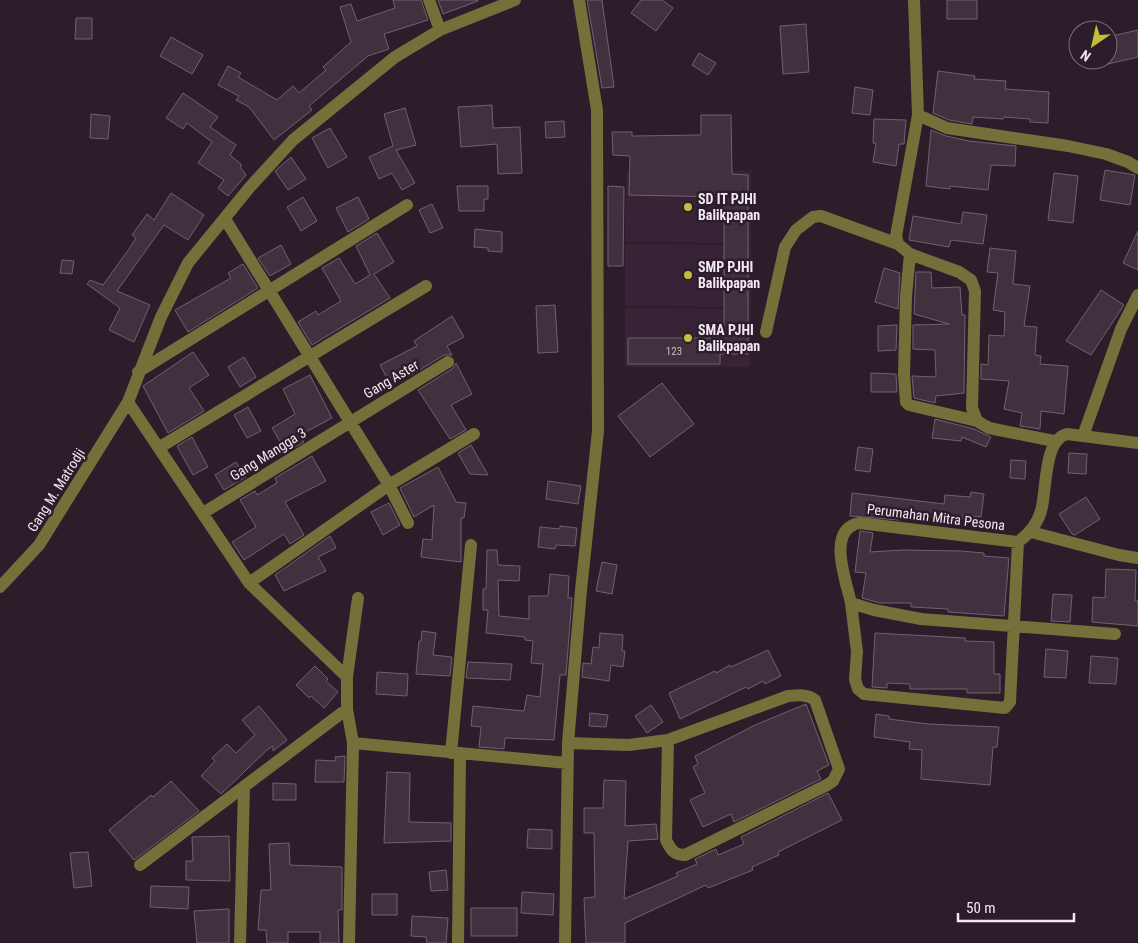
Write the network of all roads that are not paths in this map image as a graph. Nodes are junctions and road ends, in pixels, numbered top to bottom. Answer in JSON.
{"nodes":[{"id":1,"x":429,"y":0,"type":"edge"},
{"id":2,"x":515,"y":0,"type":"edge"},
{"id":3,"x":579,"y":0,"type":"edge"},
{"id":4,"x":914,"y":0,"type":"edge"},
{"id":5,"x":440,"y":30,"type":"junction"},
{"id":6,"x":918,"y":115,"type":"junction"},
{"id":7,"x":1138,"y":168,"type":"edge"},
{"id":8,"x":407,"y":205,"type":"dead end"},
{"id":9,"x":225,"y":219,"type":"junction"},
{"id":10,"x":898,"y":244,"type":"junction"},
{"id":11,"x":910,"y":254,"type":"junction"},
{"id":12,"x":426,"y":286,"type":"dead end"},
{"id":13,"x":270,"y":290,"type":"junction"},
{"id":14,"x":1138,"y":294,"type":"edge"},
{"id":15,"x":766,"y":332,"type":"dead end"},
{"id":16,"x":310,"y":356,"type":"junction"},
{"id":17,"x":448,"y":362,"type":"dead end"},
{"id":18,"x":138,"y":372,"type":"junction"},
{"id":19,"x":128,"y":402,"type":"junction"},
{"id":20,"x":350,"y":421,"type":"junction"},
{"id":21,"x":977,"y":421,"type":"junction"},
{"id":22,"x":474,"y":434,"type":"dead end"},
{"id":23,"x":1083,"y":436,"type":"junction"},
{"id":24,"x":1054,"y":441,"type":"junction"},
{"id":25,"x":1138,"y":443,"type":"edge"},
{"id":26,"x":160,"y":447,"type":"junction"},
{"id":27,"x":389,"y":485,"type":"junction"},
{"id":28,"x":203,"y":513,"type":"junction"},
{"id":29,"x":408,"y":523,"type":"dead end"},
{"id":30,"x":1031,"y":532,"type":"junction"},
{"id":31,"x":1018,"y":542,"type":"junction"},
{"id":32,"x":471,"y":545,"type":"dead end"},
{"id":33,"x":1138,"y":558,"type":"edge"},
{"id":34,"x":249,"y":583,"type":"junction"},
{"id":35,"x":0,"y":587,"type":"edge"},
{"id":36,"x":358,"y":598,"type":"dead end"},
{"id":37,"x":851,"y":603,"type":"junction"},
{"id":38,"x":1014,"y":626,"type":"junction"},
{"id":39,"x":1115,"y":634,"type":"dead end"},
{"id":40,"x":346,"y":677,"type":"junction"},
{"id":41,"x":347,"y":709,"type":"junction"},
{"id":42,"x":668,"y":740,"type":"junction"},
{"id":43,"x":353,"y":743,"type":"junction"},
{"id":44,"x":568,"y":743,"type":"junction"},
{"id":45,"x":456,"y":753,"type":"junction"},
{"id":46,"x":567,"y":763,"type":"junction"},
{"id":47,"x":244,"y":787,"type":"junction"},
{"id":48,"x":140,"y":865,"type":"dead end"},
{"id":49,"x":240,"y":943,"type":"edge"},
{"id":50,"x":350,"y":943,"type":"edge"},
{"id":51,"x":458,"y":943,"type":"edge"},
{"id":52,"x":565,"y":943,"type":"edge"}],
"edges":[{"from":1,"to":5,"type":"street"},
{"from":2,"to":5,"type":"street","name":"Gang M. Matrodji"},
{"from":3,"to":44,"type":"street"},
{"from":4,"to":6,"type":"street"},
{"from":5,"to":9,"type":"street","name":"Gang M. Matrodji"},
{"from":6,"to":7,"type":"street"},
{"from":6,"to":10,"type":"street"},
{"from":8,"to":13,"type":"street"},
{"from":9,"to":13,"type":"street"},
{"from":9,"to":18,"type":"street","name":"Gang M. Matrodji"},
{"from":10,"to":11,"type":"street"},
{"from":10,"to":15,"type":"street"},
{"from":11,"to":21,"type":"street"},
{"from":11,"to":21,"type":"street"},
{"from":12,"to":16,"type":"street"},
{"from":13,"to":16,"type":"street"},
{"from":13,"to":18,"type":"street"},
{"from":14,"to":23,"type":"street"},
{"from":16,"to":20,"type":"street"},
{"from":16,"to":26,"type":"street"},
{"from":17,"to":20,"type":"street","name":"Gang Aster"},
{"from":18,"to":19,"type":"street","name":"Gang M. Matrodji"},
{"from":19,"to":26,"type":"street"},
{"from":19,"to":35,"type":"street","name":"Gang M. Matrodji"},
{"from":20,"to":27,"type":"street"},
{"from":20,"to":28,"type":"street","name":"Gang Mangga 3"},
{"from":21,"to":24,"type":"street"},
{"from":22,"to":27,"type":"street"},
{"from":23,"to":24,"type":"street"},
{"from":23,"to":25,"type":"street"},
{"from":24,"to":30,"type":"street"},
{"from":26,"to":28,"type":"street"},
{"from":27,"to":29,"type":"street"},
{"from":27,"to":34,"type":"street"},
{"from":28,"to":34,"type":"street"},
{"from":30,"to":31,"type":"street"},
{"from":30,"to":33,"type":"street"},
{"from":31,"to":37,"type":"street","name":"Perumahan Mitra Pesona"},
{"from":31,"to":38,"type":"street","name":"Perumahan Mitra Pesona"},
{"from":32,"to":45,"type":"street"},
{"from":34,"to":40,"type":"street"},
{"from":36,"to":40,"type":"street"},
{"from":37,"to":38,"type":"street"},
{"from":37,"to":38,"type":"street","name":"Perumahan Mitra Pesona"},
{"from":38,"to":39,"type":"street"},
{"from":40,"to":41,"type":"street"},
{"from":41,"to":43,"type":"street"},
{"from":41,"to":47,"type":"street"},
{"from":42,"to":42,"type":"street"},
{"from":42,"to":44,"type":"street"},
{"from":43,"to":45,"type":"street"},
{"from":43,"to":50,"type":"street"},
{"from":44,"to":46,"type":"street"},
{"from":45,"to":46,"type":"street"},
{"from":45,"to":51,"type":"street"},
{"from":46,"to":52,"type":"street"},
{"from":47,"to":48,"type":"street"},
{"from":47,"to":49,"type":"street"}]}
